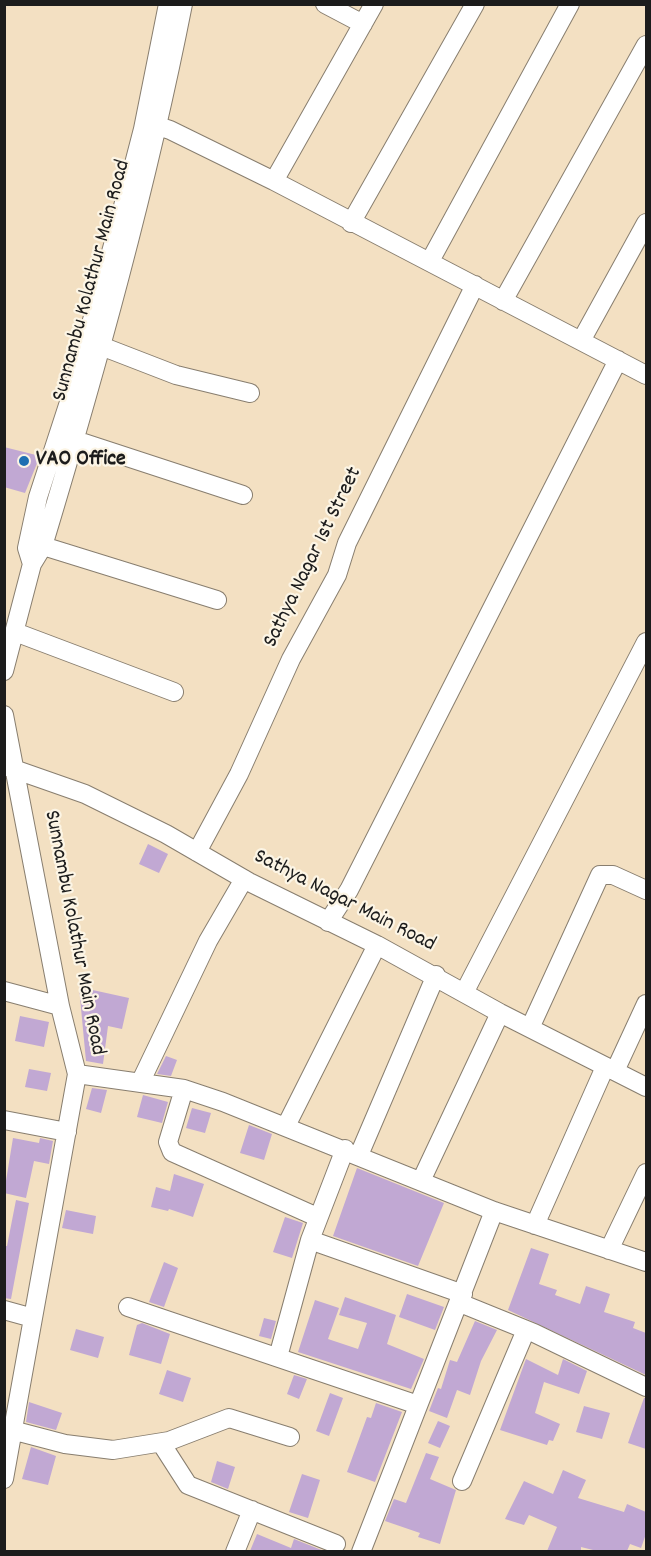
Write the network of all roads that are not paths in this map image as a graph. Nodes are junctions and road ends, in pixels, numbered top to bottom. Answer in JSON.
{"nodes":[{"id":1,"x":168,"y":4,"type":"edge"},
{"id":2,"x":183,"y":4,"type":"edge"},
{"id":3,"x":325,"y":4,"type":"edge"},
{"id":4,"x":374,"y":4,"type":"edge"},
{"id":5,"x":475,"y":4,"type":"edge"},
{"id":6,"x":570,"y":4,"type":"edge"},
{"id":7,"x":363,"y":24,"type":"junction"},
{"id":8,"x":646,"y":45,"type":"edge"},
{"id":9,"x":152,"y":124,"type":"junction"},
{"id":10,"x":274,"y":181,"type":"junction"},
{"id":11,"x":351,"y":223,"type":"junction"},
{"id":12,"x":646,"y":223,"type":"edge"},
{"id":13,"x":430,"y":261,"type":"junction"},
{"id":14,"x":115,"y":264,"type":"junction"},
{"id":15,"x":475,"y":285,"type":"junction"},
{"id":16,"x":503,"y":302,"type":"junction"},
{"id":17,"x":581,"y":341,"type":"junction"},
{"id":18,"x":101,"y":346,"type":"junction"},
{"id":19,"x":618,"y":360,"type":"junction"},
{"id":20,"x":646,"y":375,"type":"edge"},
{"id":21,"x":250,"y":393,"type":"dead end"},
{"id":22,"x":75,"y":440,"type":"junction"},
{"id":23,"x":243,"y":495,"type":"dead end"},
{"id":24,"x":43,"y":546,"type":"junction"},
{"id":25,"x":32,"y":564,"type":"junction"},
{"id":26,"x":217,"y":600,"type":"dead end"},
{"id":27,"x":15,"y":632,"type":"junction"},
{"id":28,"x":646,"y":642,"type":"edge"},
{"id":29,"x":4,"y":671,"type":"edge"},
{"id":30,"x":174,"y":692,"type":"dead end"},
{"id":31,"x":4,"y":715,"type":"edge"},
{"id":32,"x":10,"y":768,"type":"edge"},
{"id":33,"x":197,"y":852,"type":"junction"},
{"id":34,"x":244,"y":879,"type":"junction"},
{"id":35,"x":646,"y":890,"type":"edge"},
{"id":36,"x":328,"y":922,"type":"junction"},
{"id":37,"x":377,"y":945,"type":"junction"},
{"id":38,"x":436,"y":975,"type":"junction"},
{"id":39,"x":4,"y":991,"type":"edge"},
{"id":40,"x":465,"y":991,"type":"junction"},
{"id":41,"x":646,"y":1004,"type":"edge"},
{"id":42,"x":60,"y":1006,"type":"junction"},
{"id":43,"x":500,"y":1013,"type":"junction"},
{"id":44,"x":530,"y":1028,"type":"junction"},
{"id":45,"x":610,"y":1069,"type":"junction"},
{"id":46,"x":77,"y":1074,"type":"junction"},
{"id":47,"x":140,"y":1083,"type":"junction"},
{"id":48,"x":646,"y":1088,"type":"edge"},
{"id":49,"x":183,"y":1089,"type":"junction"},
{"id":50,"x":4,"y":1120,"type":"edge"},
{"id":51,"x":286,"y":1126,"type":"junction"},
{"id":52,"x":67,"y":1132,"type":"junction"},
{"id":53,"x":352,"y":1152,"type":"junction"},
{"id":54,"x":646,"y":1173,"type":"edge"},
{"id":55,"x":421,"y":1181,"type":"junction"},
{"id":56,"x":494,"y":1211,"type":"junction"},
{"id":57,"x":317,"y":1217,"type":"junction"},
{"id":58,"x":535,"y":1225,"type":"junction"},
{"id":59,"x":310,"y":1240,"type":"junction"},
{"id":60,"x":609,"y":1250,"type":"junction"},
{"id":61,"x":646,"y":1262,"type":"edge"},
{"id":62,"x":461,"y":1298,"type":"junction"},
{"id":63,"x":128,"y":1307,"type":"dead end"},
{"id":64,"x":4,"y":1310,"type":"edge"},
{"id":65,"x":33,"y":1318,"type":"junction"},
{"id":66,"x":526,"y":1330,"type":"junction"},
{"id":67,"x":278,"y":1357,"type":"junction"},
{"id":68,"x":646,"y":1387,"type":"edge"},
{"id":69,"x":418,"y":1406,"type":"junction"},
{"id":70,"x":9,"y":1429,"type":"edge"},
{"id":71,"x":290,"y":1437,"type":"dead end"},
{"id":72,"x":161,"y":1443,"type":"junction"},
{"id":73,"x":4,"y":1479,"type":"edge"},
{"id":74,"x":462,"y":1481,"type":"dead end"},
{"id":75,"x":252,"y":1510,"type":"junction"},
{"id":76,"x":334,"y":1548,"type":"edge"},
{"id":77,"x":236,"y":1551,"type":"edge"},
{"id":78,"x":359,"y":1551,"type":"edge"}],
"edges":[{"from":1,"to":9,"type":"street","name":"Sunnambu Kolathur Main Road"},
{"from":2,"to":9,"type":"street","name":"Sunnambu Kolathur Main Road"},
{"from":3,"to":7,"type":"street"},
{"from":4,"to":7,"type":"street"},
{"from":5,"to":11,"type":"street"},
{"from":6,"to":13,"type":"street"},
{"from":7,"to":10,"type":"street"},
{"from":8,"to":16,"type":"street"},
{"from":9,"to":10,"type":"street"},
{"from":9,"to":14,"type":"street","name":"Sunnambu Kolathur Main Road"},
{"from":10,"to":11,"type":"street"},
{"from":11,"to":13,"type":"street"},
{"from":12,"to":17,"type":"street"},
{"from":13,"to":15,"type":"street"},
{"from":14,"to":18,"type":"street","name":"Sunnambu Kolathur Main Road"},
{"from":14,"to":25,"type":"street","name":"Sunnambu Kolathur Main Road"},
{"from":15,"to":16,"type":"street"},
{"from":15,"to":33,"type":"street","name":"Sathya Nagar 1st Street"},
{"from":16,"to":17,"type":"street"},
{"from":17,"to":19,"type":"street"},
{"from":18,"to":21,"type":"street"},
{"from":18,"to":22,"type":"street","name":"Sunnambu Kolathur Main Road"},
{"from":19,"to":20,"type":"street"},
{"from":19,"to":36,"type":"street"},
{"from":22,"to":23,"type":"street"},
{"from":22,"to":24,"type":"street","name":"Sunnambu Kolathur Main Road"},
{"from":24,"to":25,"type":"street","name":"Sunnambu Kolathur Main Road"},
{"from":24,"to":26,"type":"street"},
{"from":25,"to":27,"type":"street","name":"Sunnambu Kolathur Main Road"},
{"from":27,"to":29,"type":"street","name":"Sunnambu Kolathur Main Road"},
{"from":27,"to":30,"type":"street"},
{"from":28,"to":40,"type":"street"},
{"from":31,"to":32,"type":"street","name":"Sunnambu Kolathur Main Road"},
{"from":32,"to":33,"type":"street","name":"Sathya Nagar Main Road"},
{"from":32,"to":42,"type":"street","name":"Sunnambu Kolathur Main Road"},
{"from":33,"to":34,"type":"street","name":"Sathya Nagar Main Road"},
{"from":34,"to":36,"type":"street","name":"Sathya Nagar Main Road"},
{"from":34,"to":47,"type":"street"},
{"from":35,"to":44,"type":"street"},
{"from":36,"to":37,"type":"street","name":"Sathya Nagar Main Road"},
{"from":37,"to":38,"type":"street","name":"Sathya Nagar Main Road"},
{"from":37,"to":51,"type":"street"},
{"from":38,"to":40,"type":"street","name":"Sathya Nagar Main Road"},
{"from":38,"to":53,"type":"street"},
{"from":39,"to":42,"type":"street"},
{"from":40,"to":43,"type":"street","name":"Sathya Nagar Main Road"},
{"from":41,"to":45,"type":"street"},
{"from":42,"to":46,"type":"street","name":"Sunnambu Kolathur Main Road"},
{"from":43,"to":44,"type":"street","name":"Sathya Nagar Main Road"},
{"from":43,"to":55,"type":"street"},
{"from":44,"to":45,"type":"street","name":"Sathya Nagar Main Road"},
{"from":45,"to":48,"type":"street","name":"Sathya Nagar Main Road"},
{"from":45,"to":58,"type":"street"},
{"from":46,"to":47,"type":"street"},
{"from":46,"to":52,"type":"street","name":"Sunnambu Kolathur Main Road"},
{"from":47,"to":49,"type":"street"},
{"from":49,"to":51,"type":"street"},
{"from":49,"to":57,"type":"street"},
{"from":50,"to":52,"type":"street"},
{"from":51,"to":53,"type":"street"},
{"from":52,"to":65,"type":"street","name":"Sunnambu Kolathur Main Road"},
{"from":53,"to":55,"type":"street"},
{"from":53,"to":57,"type":"street"},
{"from":54,"to":60,"type":"street"},
{"from":55,"to":56,"type":"street"},
{"from":56,"to":58,"type":"street"},
{"from":56,"to":62,"type":"street"},
{"from":57,"to":59,"type":"street"},
{"from":58,"to":60,"type":"street"},
{"from":59,"to":62,"type":"street"},
{"from":59,"to":67,"type":"street"},
{"from":60,"to":61,"type":"street"},
{"from":62,"to":66,"type":"street"},
{"from":62,"to":69,"type":"street"},
{"from":63,"to":67,"type":"street"},
{"from":64,"to":65,"type":"street"},
{"from":65,"to":70,"type":"street","name":"Sunnambu Kolathur Main Road"},
{"from":66,"to":68,"type":"street"},
{"from":66,"to":74,"type":"street"},
{"from":67,"to":69,"type":"street"},
{"from":69,"to":78,"type":"street"},
{"from":70,"to":72,"type":"street"},
{"from":70,"to":73,"type":"street","name":"Sunnambu Kolathur Main Road"},
{"from":71,"to":72,"type":"street"},
{"from":72,"to":75,"type":"street"},
{"from":75,"to":76,"type":"street"},
{"from":75,"to":77,"type":"street"},
{"from":76,"to":78,"type":"street"}]}
